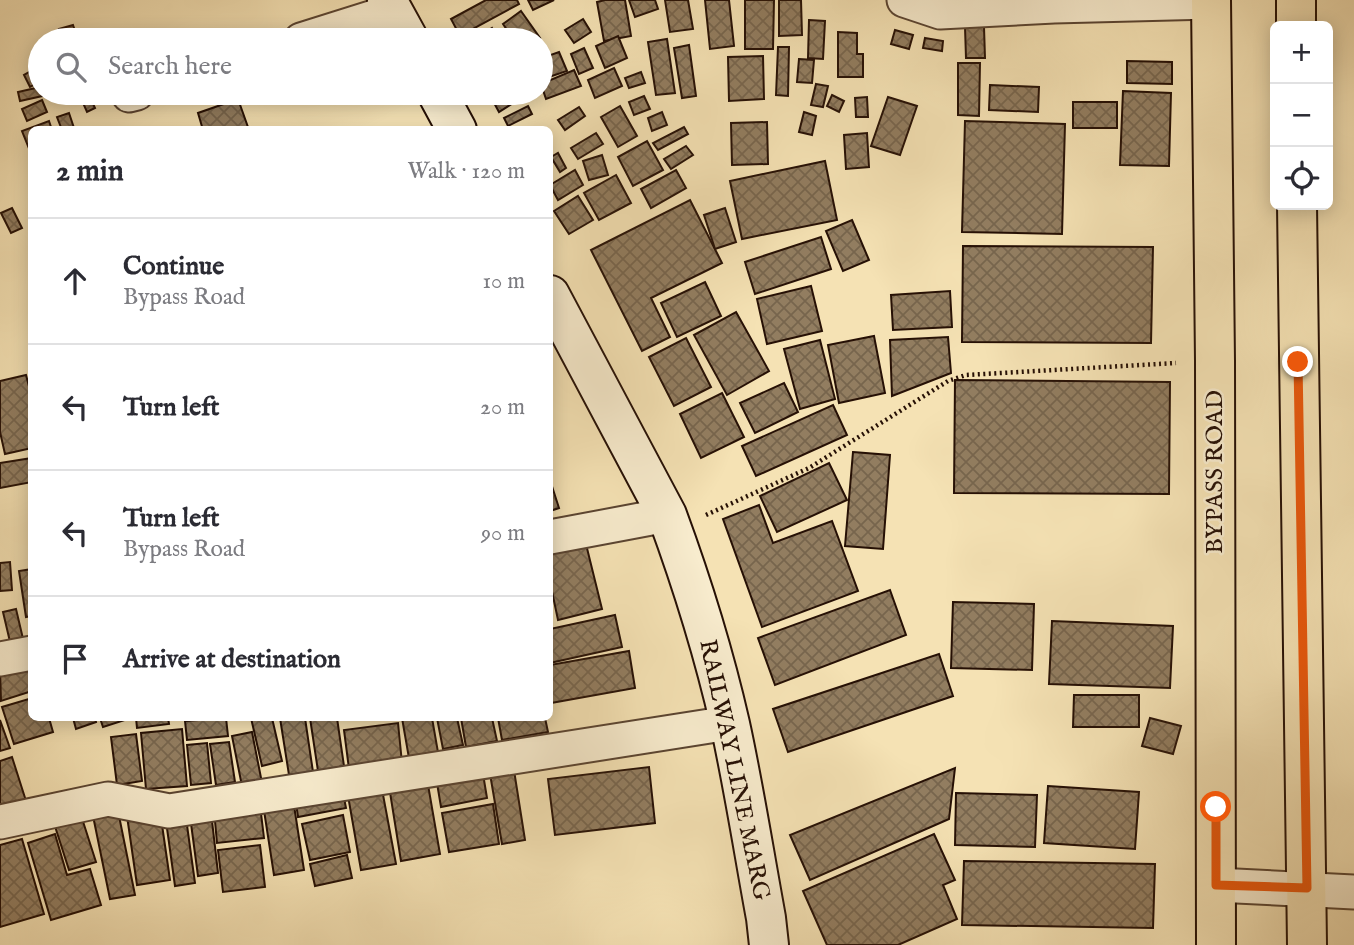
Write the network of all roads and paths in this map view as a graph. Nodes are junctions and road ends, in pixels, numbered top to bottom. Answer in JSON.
{"nodes":[{"id":1,"x":904,"y":0,"type":"edge"},
{"id":2,"x":1296,"y":0,"type":"edge"},
{"id":3,"x":1211,"y":1,"type":"edge"},
{"id":4,"x":396,"y":17,"type":"edge"},
{"id":5,"x":1296,"y":21,"type":"edge"},
{"id":6,"x":351,"y":28,"type":"edge"},
{"id":7,"x":443,"y":105,"type":"edge"},
{"id":8,"x":455,"y":126,"type":"edge"},
{"id":9,"x":1297,"y":210,"type":"edge"},
{"id":10,"x":553,"y":301,"type":"edge"},
{"id":11,"x":1215,"y":361,"type":"junction"},
{"id":12,"x":670,"y":523,"type":"junction"},
{"id":13,"x":553,"y":537,"type":"edge"},
{"id":14,"x":28,"y":654,"type":"edge"},
{"id":15,"x":0,"y":659,"type":"edge"},
{"id":16,"x":729,"y":723,"type":"junction"},
{"id":17,"x":0,"y":822,"type":"edge"},
{"id":18,"x":1216,"y":885,"type":"junction"},
{"id":19,"x":1307,"y":888,"type":"junction"},
{"id":20,"x":1354,"y":892,"type":"edge"},
{"id":21,"x":769,"y":945,"type":"edge"},
{"id":22,"x":1216,"y":945,"type":"edge"},
{"id":23,"x":1307,"y":945,"type":"edge"}],
"edges":[{"from":1,"to":3,"type":"street"},
{"from":2,"to":5,"type":"main road"},
{"from":3,"to":11,"type":"main road","name":"BYPASS ROAD"},
{"from":4,"to":6,"type":"street"},
{"from":7,"to":8,"type":"main road"},
{"from":9,"to":19,"type":"main road"},
{"from":10,"to":12,"type":"main road","name":"RAILWAY LINE MARG"},
{"from":11,"to":12,"type":"path"},
{"from":11,"to":18,"type":"main road","name":"BYPASS ROAD"},
{"from":12,"to":13,"type":"street"},
{"from":12,"to":16,"type":"main road","name":"RAILWAY LINE MARG"},
{"from":14,"to":15,"type":"street"},
{"from":16,"to":17,"type":"street"},
{"from":16,"to":21,"type":"main road","name":"RAILWAY LINE MARG"},
{"from":18,"to":19,"type":"street"},
{"from":18,"to":22,"type":"main road","name":"BYPASS ROAD"},
{"from":19,"to":20,"type":"street"},
{"from":19,"to":23,"type":"main road"}]}
